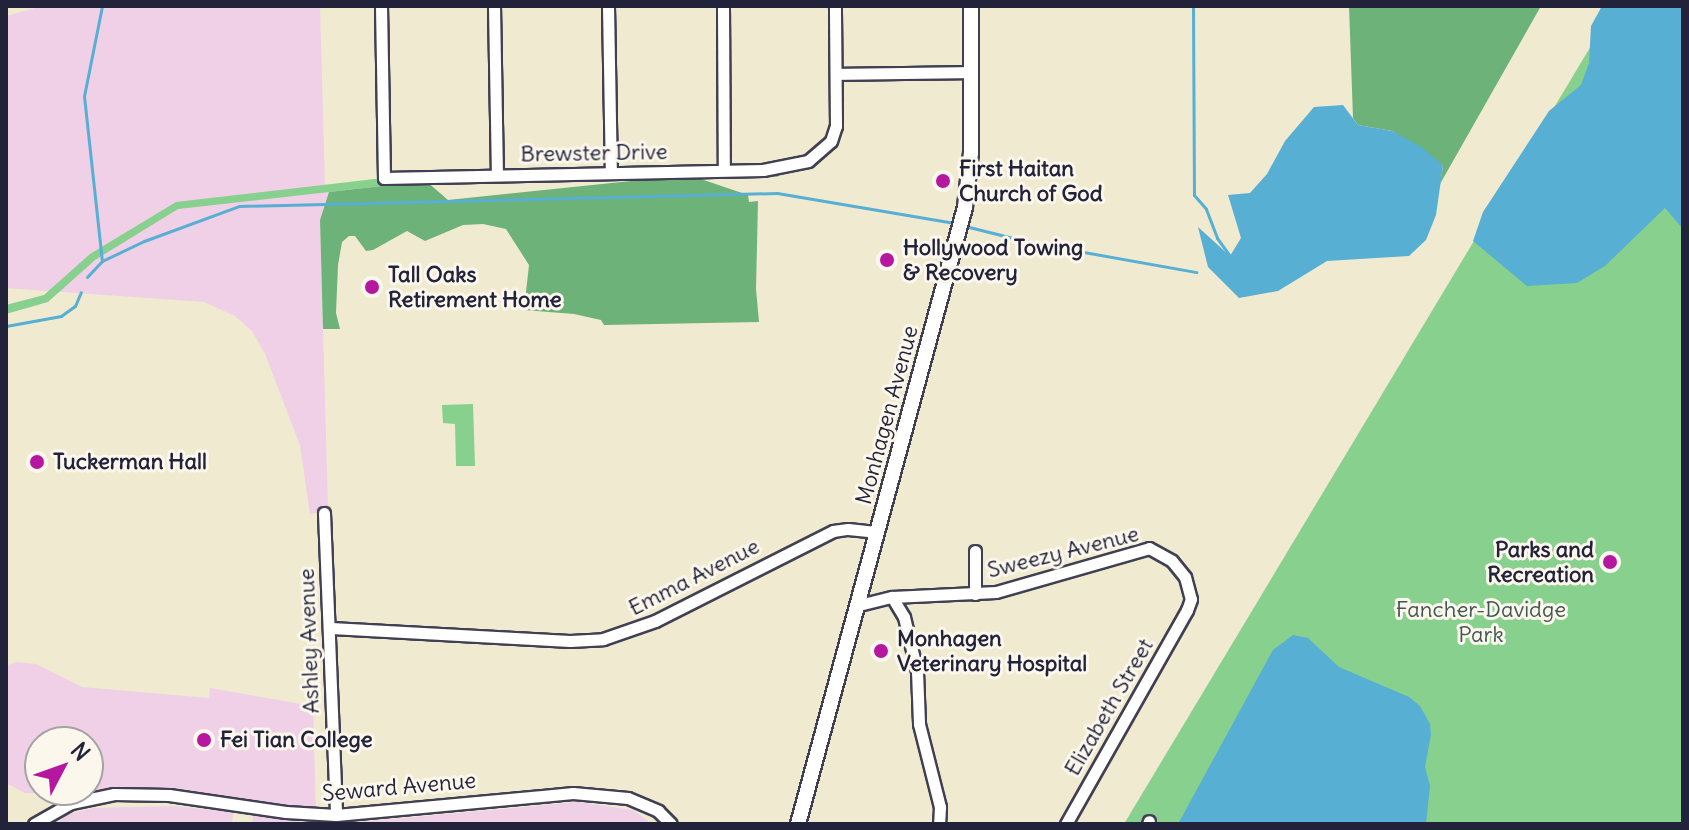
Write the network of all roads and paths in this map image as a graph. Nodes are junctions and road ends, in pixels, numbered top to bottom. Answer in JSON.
{"nodes":[{"id":1,"x":381,"y":6,"type":"edge"},
{"id":2,"x":494,"y":6,"type":"edge"},
{"id":3,"x":608,"y":6,"type":"edge"},
{"id":4,"x":723,"y":6,"type":"edge"},
{"id":5,"x":835,"y":6,"type":"edge"},
{"id":6,"x":971,"y":8,"type":"edge"},
{"id":7,"x":971,"y":72,"type":"junction"},
{"id":8,"x":836,"y":74,"type":"junction"},
{"id":9,"x":724,"y":170,"type":"junction"},
{"id":10,"x":611,"y":172,"type":"junction"},
{"id":11,"x":497,"y":175,"type":"junction"},
{"id":12,"x":324,"y":513,"type":"dead end"},
{"id":13,"x":878,"y":532,"type":"junction"},
{"id":14,"x":975,"y":551,"type":"dead end"},
{"id":15,"x":975,"y":594,"type":"junction"},
{"id":16,"x":892,"y":597,"type":"junction"},
{"id":17,"x":859,"y":605,"type":"junction"},
{"id":18,"x":1187,"y":610,"type":"joint"},
{"id":19,"x":331,"y":628,"type":"junction"},
{"id":20,"x":336,"y":815,"type":"junction"},
{"id":21,"x":34,"y":824,"type":"edge"},
{"id":22,"x":671,"y":824,"type":"edge"},
{"id":23,"x":798,"y":824,"type":"edge"},
{"id":24,"x":939,"y":824,"type":"edge"},
{"id":25,"x":1066,"y":824,"type":"edge"}],
"edges":[{"from":1,"to":11,"type":"street","name":"Brewster Drive"},
{"from":2,"to":11,"type":"street"},
{"from":3,"to":10,"type":"street"},
{"from":4,"to":9,"type":"street"},
{"from":5,"to":8,"type":"street","name":"Brewster Drive"},
{"from":6,"to":7,"type":"main road","name":"Monhagen Avenue"},
{"from":7,"to":8,"type":"street"},
{"from":7,"to":13,"type":"main road","name":"Monhagen Avenue"},
{"from":8,"to":9,"type":"street","name":"Brewster Drive"},
{"from":9,"to":10,"type":"street","name":"Brewster Drive"},
{"from":10,"to":11,"type":"street","name":"Brewster Drive"},
{"from":12,"to":19,"type":"street","name":"Ashley Avenue"},
{"from":13,"to":17,"type":"main road","name":"Monhagen Avenue"},
{"from":13,"to":19,"type":"street","name":"Emma Avenue"},
{"from":14,"to":15,"type":"street"},
{"from":15,"to":16,"type":"street","name":"Sweezy Avenue"},
{"from":15,"to":18,"type":"street","name":"Sweezy Avenue"},
{"from":16,"to":17,"type":"street","name":"Sweezy Avenue"},
{"from":16,"to":24,"type":"street"},
{"from":17,"to":23,"type":"main road","name":"Monhagen Avenue"},
{"from":18,"to":25,"type":"street","name":"Elizabeth Street"},
{"from":19,"to":20,"type":"street","name":"Ashley Avenue"},
{"from":20,"to":21,"type":"street","name":"Seward Avenue"},
{"from":20,"to":22,"type":"street","name":"Seward Avenue"}]}
